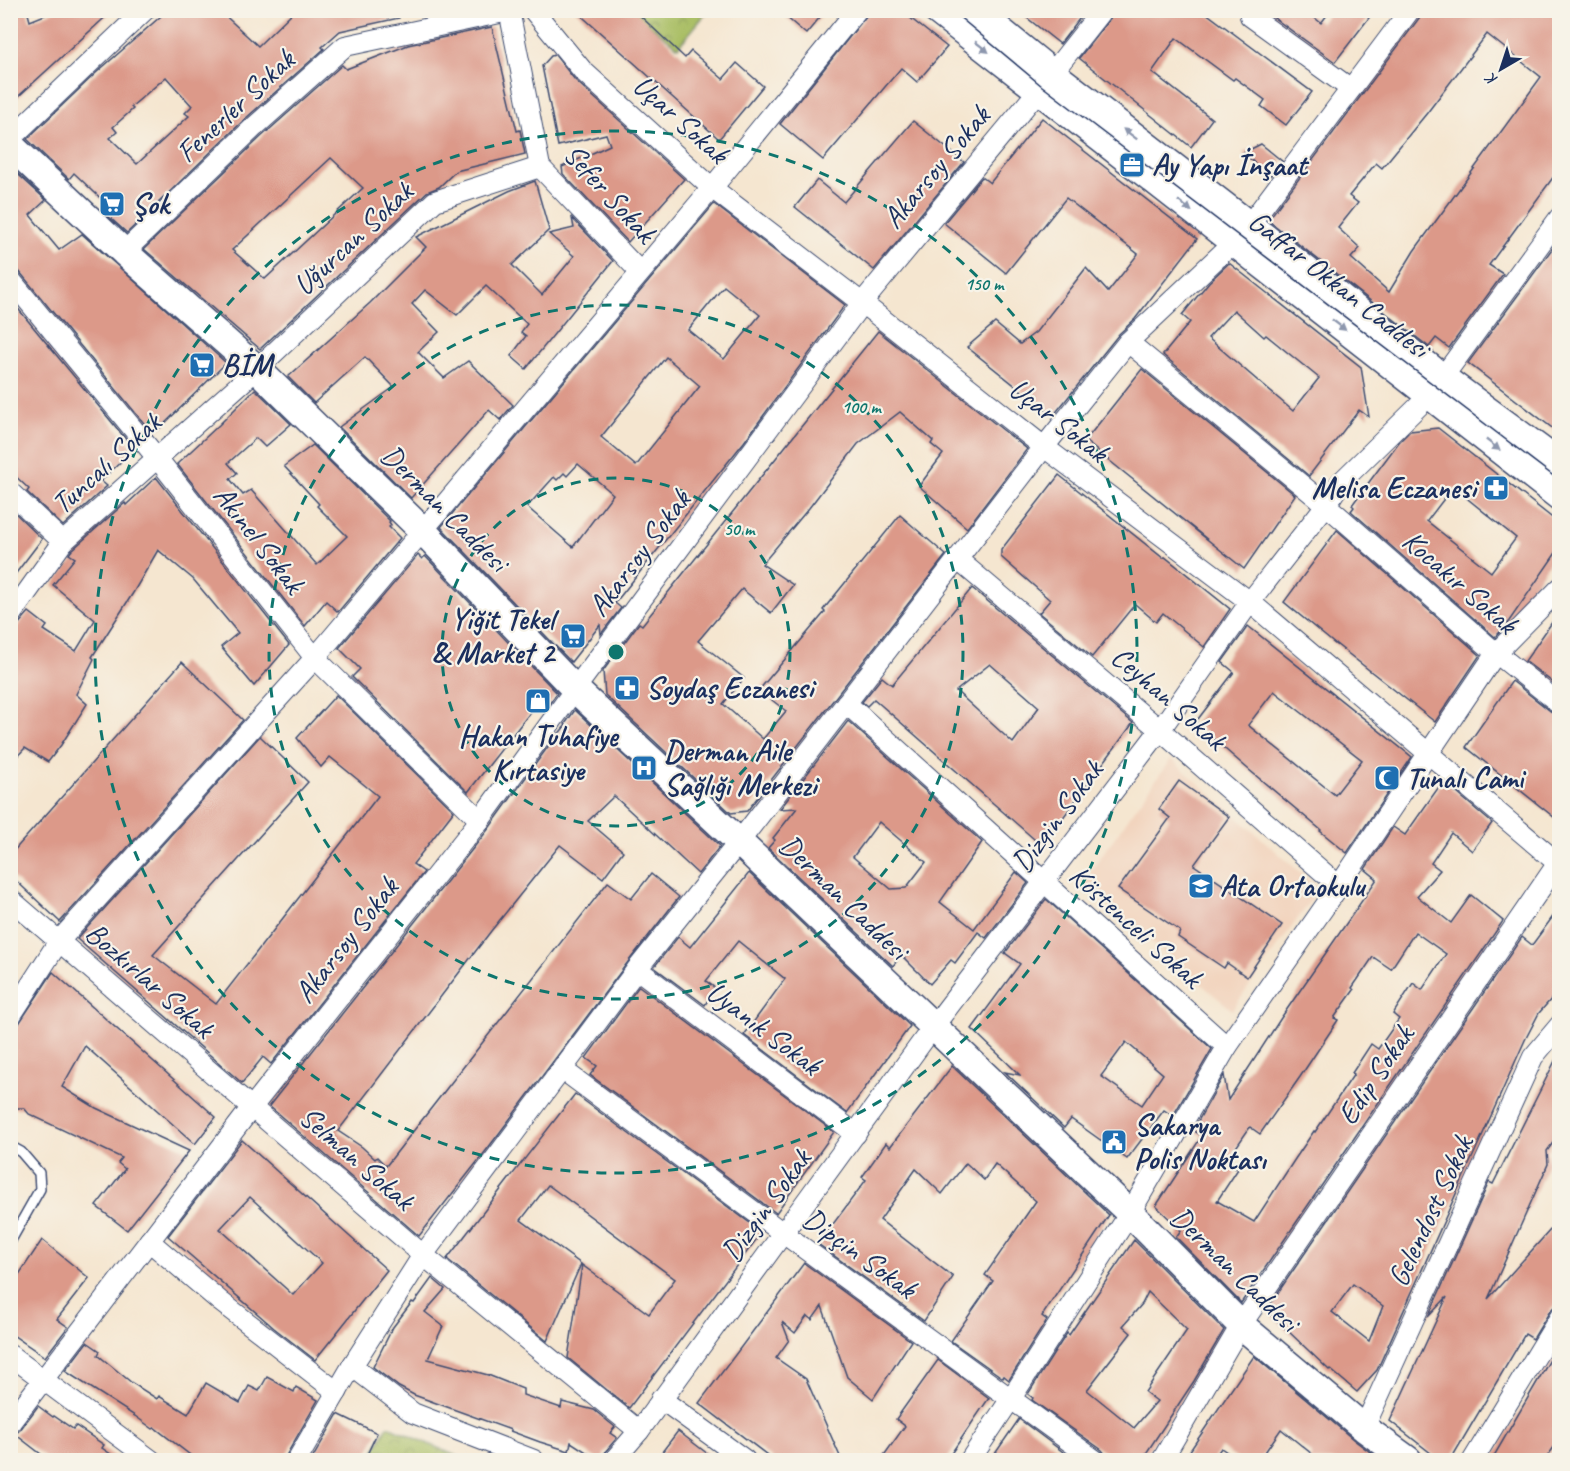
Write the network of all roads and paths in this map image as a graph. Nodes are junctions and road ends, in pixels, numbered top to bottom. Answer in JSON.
{"nodes":[{"id":1,"x":533,"y":10,"type":"edge"},
{"id":2,"x":857,"y":10,"type":"edge"},
{"id":3,"x":936,"y":10,"type":"edge"},
{"id":4,"x":975,"y":10,"type":"edge"},
{"id":5,"x":1102,"y":10,"type":"edge"},
{"id":6,"x":1254,"y":10,"type":"edge"},
{"id":7,"x":1410,"y":10,"type":"edge"},
{"id":8,"x":509,"y":11,"type":"edge"},
{"id":9,"x":140,"y":12,"type":"edge"},
{"id":10,"x":1045,"y":82,"type":"junction"},
{"id":11,"x":1351,"y":88,"type":"junction"},
{"id":12,"x":10,"y":139,"type":"edge"},
{"id":13,"x":10,"y":145,"type":"edge"},
{"id":14,"x":540,"y":168,"type":"junction"},
{"id":15,"x":712,"y":188,"type":"junction"},
{"id":16,"x":1560,"y":217,"type":"edge"},
{"id":17,"x":1241,"y":234,"type":"junction"},
{"id":18,"x":124,"y":252,"type":"junction"},
{"id":19,"x":640,"y":272,"type":"junction"},
{"id":20,"x":10,"y":279,"type":"edge"},
{"id":21,"x":862,"y":303,"type":"junction"},
{"id":22,"x":1128,"y":342,"type":"junction"},
{"id":23,"x":257,"y":369,"type":"junction"},
{"id":24,"x":1436,"y":386,"type":"junction"},
{"id":25,"x":1044,"y":447,"type":"junction"},
{"id":26,"x":157,"y":458,"type":"junction"},
{"id":27,"x":1560,"y":464,"type":"edge"},
{"id":28,"x":10,"y":492,"type":"edge"},
{"id":29,"x":1560,"y":497,"type":"edge"},
{"id":30,"x":1326,"y":505,"type":"junction"},
{"id":31,"x":423,"y":531,"type":"junction"},
{"id":32,"x":63,"y":542,"type":"junction"},
{"id":33,"x":957,"y":559,"type":"junction"},
{"id":34,"x":1560,"y":588,"type":"edge"},
{"id":35,"x":1250,"y":602,"type":"junction"},
{"id":36,"x":10,"y":615,"type":"edge"},
{"id":37,"x":1496,"y":653,"type":"junction"},
{"id":38,"x":315,"y":658,"type":"junction"},
{"id":39,"x":575,"y":689,"type":"junction"},
{"id":40,"x":846,"y":703,"type":"junction"},
{"id":41,"x":1560,"y":704,"type":"edge"},
{"id":42,"x":1160,"y":730,"type":"junction"},
{"id":43,"x":1428,"y":753,"type":"junction"},
{"id":44,"x":480,"y":820,"type":"junction"},
{"id":45,"x":739,"y":842,"type":"junction"},
{"id":46,"x":1559,"y":863,"type":"edge"},
{"id":47,"x":1044,"y":883,"type":"junction"},
{"id":48,"x":1339,"y":886,"type":"junction"},
{"id":49,"x":10,"y":899,"type":"edge"},
{"id":50,"x":59,"y":941,"type":"junction"},
{"id":51,"x":637,"y":969,"type":"junction"},
{"id":52,"x":10,"y":1017,"type":"edge"},
{"id":53,"x":1560,"y":1025,"type":"edge"},
{"id":54,"x":933,"y":1027,"type":"junction"},
{"id":55,"x":1227,"y":1047,"type":"junction"},
{"id":56,"x":563,"y":1070,"type":"junction"},
{"id":57,"x":252,"y":1107,"type":"junction"},
{"id":58,"x":856,"y":1134,"type":"junction"},
{"id":59,"x":10,"y":1146,"type":"edge"},
{"id":60,"x":1130,"y":1213,"type":"junction"},
{"id":61,"x":783,"y":1233,"type":"junction"},
{"id":62,"x":149,"y":1241,"type":"junction"},
{"id":63,"x":10,"y":1242,"type":"edge"},
{"id":64,"x":423,"y":1255,"type":"junction"},
{"id":65,"x":1560,"y":1317,"type":"edge"},
{"id":66,"x":1241,"y":1324,"type":"junction"},
{"id":67,"x":10,"y":1355,"type":"edge"},
{"id":68,"x":352,"y":1365,"type":"junction"},
{"id":69,"x":42,"y":1380,"type":"junction"},
{"id":70,"x":337,"y":1392,"type":"junction"},
{"id":71,"x":661,"y":1399,"type":"junction"},
{"id":72,"x":1010,"y":1400,"type":"junction"},
{"id":73,"x":10,"y":1423,"type":"edge"},
{"id":74,"x":1364,"y":1428,"type":"junction"},
{"id":75,"x":639,"y":1431,"type":"junction"},
{"id":76,"x":151,"y":1461,"type":"edge"},
{"id":77,"x":297,"y":1461,"type":"edge"},
{"id":78,"x":534,"y":1461,"type":"edge"},
{"id":79,"x":614,"y":1461,"type":"edge"},
{"id":80,"x":745,"y":1461,"type":"edge"},
{"id":81,"x":970,"y":1461,"type":"edge"},
{"id":82,"x":1095,"y":1461,"type":"edge"},
{"id":83,"x":1162,"y":1461,"type":"edge"},
{"id":84,"x":1408,"y":1461,"type":"edge"},
{"id":85,"x":1473,"y":1461,"type":"edge"}],
"edges":[{"from":1,"to":15,"type":"street","name":"Uçar Sokak"},
{"from":2,"to":15,"type":"street"},
{"from":3,"to":10,"type":"main road","name":"Gaffar Okkan Caddesi","one_way":true},
{"from":4,"to":10,"type":"main road","name":"Gaffar Okkan Caddesi"},
{"from":5,"to":10,"type":"street","name":"Akarsoy Sokak"},
{"from":6,"to":11,"type":"street"},
{"from":7,"to":11,"type":"street"},
{"from":8,"to":14,"type":"street","name":"Sefer Sokak"},
{"from":8,"to":18,"type":"street","name":"Fenerler Sokak"},
{"from":9,"to":12,"type":"street"},
{"from":10,"to":17,"type":"main road","name":"Gaffar Okkan Caddesi"},
{"from":10,"to":21,"type":"street","name":"Akarsoy Sokak"},
{"from":11,"to":17,"type":"street"},
{"from":13,"to":18,"type":"main road","name":"Derman Caddesi"},
{"from":14,"to":19,"type":"street","name":"Sefer Sokak"},
{"from":14,"to":23,"type":"street","name":"Uğurcan Sokak"},
{"from":15,"to":19,"type":"street"},
{"from":15,"to":21,"type":"street","name":"Uçar Sokak"},
{"from":16,"to":24,"type":"street","name":"Dizgin Sokak"},
{"from":17,"to":22,"type":"street"},
{"from":17,"to":24,"type":"main road","name":"Gaffar Okkan Caddesi"},
{"from":18,"to":23,"type":"main road","name":"Derman Caddesi"},
{"from":19,"to":31,"type":"street"},
{"from":20,"to":26,"type":"street","name":"Akınel Sokak"},
{"from":21,"to":25,"type":"street","name":"Uçar Sokak"},
{"from":21,"to":39,"type":"street","name":"Akarsoy Sokak"},
{"from":22,"to":25,"type":"street"},
{"from":22,"to":30,"type":"street","name":"Kocakır Sokak"},
{"from":23,"to":26,"type":"street","name":"Tuncalı Sokak"},
{"from":23,"to":31,"type":"main road","name":"Derman Caddesi"},
{"from":24,"to":27,"type":"main road","name":"Gaffar Okkan Caddesi"},
{"from":24,"to":29,"type":"main road","name":"Gaffar Okkan Caddesi","one_way":true},
{"from":24,"to":30,"type":"street","name":"Dizgin Sokak"},
{"from":25,"to":33,"type":"street"},
{"from":25,"to":35,"type":"street","name":"Uçar Sokak"},
{"from":26,"to":32,"type":"street","name":"Tuncalı Sokak"},
{"from":26,"to":38,"type":"street","name":"Akınel Sokak"},
{"from":28,"to":32,"type":"street"},
{"from":30,"to":35,"type":"street","name":"Dizgin Sokak"},
{"from":30,"to":37,"type":"street","name":"Kocakır Sokak"},
{"from":31,"to":38,"type":"street"},
{"from":31,"to":39,"type":"main road","name":"Derman Caddesi"},
{"from":32,"to":36,"type":"street","name":"Tuncalı Sokak"},
{"from":33,"to":40,"type":"street"},
{"from":33,"to":42,"type":"street","name":"Ceyhan Sokak"},
{"from":34,"to":37,"type":"street"},
{"from":35,"to":42,"type":"street","name":"Dizgin Sokak"},
{"from":35,"to":43,"type":"street","name":"Uçar Sokak"},
{"from":37,"to":41,"type":"street","name":"Kocakır Sokak"},
{"from":37,"to":43,"type":"street"},
{"from":38,"to":44,"type":"street","name":"Akınel Sokak"},
{"from":38,"to":50,"type":"street"},
{"from":39,"to":44,"type":"street","name":"Akarsoy Sokak"},
{"from":39,"to":45,"type":"main road","name":"Derman Caddesi"},
{"from":40,"to":45,"type":"street"},
{"from":40,"to":47,"type":"street","name":"Köstenceli Sokak"},
{"from":42,"to":47,"type":"street","name":"Dizgin Sokak"},
{"from":42,"to":48,"type":"street","name":"Ceyhan Sokak"},
{"from":43,"to":46,"type":"street","name":"Uçar Sokak"},
{"from":43,"to":48,"type":"street"},
{"from":44,"to":57,"type":"street","name":"Akarsoy Sokak"},
{"from":45,"to":51,"type":"street"},
{"from":45,"to":54,"type":"main road","name":"Derman Caddesi"},
{"from":46,"to":66,"type":"street","name":"Edip Sokak"},
{"from":47,"to":54,"type":"street","name":"Dizgin Sokak"},
{"from":47,"to":55,"type":"street","name":"Köstenceli Sokak"},
{"from":48,"to":55,"type":"street"},
{"from":49,"to":50,"type":"street","name":"Bozkırlar Sokak"},
{"from":50,"to":52,"type":"street"},
{"from":50,"to":57,"type":"street","name":"Bozkırlar Sokak"},
{"from":51,"to":56,"type":"street"},
{"from":51,"to":58,"type":"street","name":"Uyanık Sokak"},
{"from":53,"to":74,"type":"street","name":"Gelendost Sokak"},
{"from":54,"to":58,"type":"street","name":"Dizgin Sokak"},
{"from":54,"to":60,"type":"main road","name":"Derman Caddesi"},
{"from":55,"to":60,"type":"street"},
{"from":56,"to":61,"type":"street","name":"Dipçin Sokak"},
{"from":56,"to":64,"type":"street"},
{"from":57,"to":62,"type":"street","name":"Akarsoy Sokak"},
{"from":57,"to":64,"type":"street","name":"Selman Sokak"},
{"from":58,"to":61,"type":"street","name":"Dizgin Sokak"},
{"from":59,"to":63,"type":"lane"},
{"from":60,"to":66,"type":"main road","name":"Derman Caddesi"},
{"from":60,"to":72,"type":"street"},
{"from":61,"to":71,"type":"street","name":"Dizgin Sokak"},
{"from":61,"to":72,"type":"street","name":"Dipçin Sokak"},
{"from":62,"to":69,"type":"street","name":"Akarsoy Sokak"},
{"from":62,"to":70,"type":"street"},
{"from":64,"to":68,"type":"street"},
{"from":64,"to":75,"type":"street","name":"Selman Sokak"},
{"from":65,"to":85,"type":"street"},
{"from":66,"to":74,"type":"main road","name":"Derman Caddesi"},
{"from":66,"to":83,"type":"street","name":"Edip Sokak"},
{"from":67,"to":69,"type":"street"},
{"from":68,"to":70,"type":"street"},
{"from":68,"to":78,"type":"street"},
{"from":69,"to":73,"type":"street","name":"Akarsoy Sokak"},
{"from":69,"to":76,"type":"street"},
{"from":70,"to":77,"type":"street"},
{"from":71,"to":75,"type":"street","name":"Dizgin Sokak"},
{"from":71,"to":80,"type":"street"},
{"from":72,"to":81,"type":"street"},
{"from":72,"to":82,"type":"street","name":"Dipçin Sokak"},
{"from":74,"to":84,"type":"main road","name":"Derman Caddesi"},
{"from":75,"to":79,"type":"street","name":"Dizgin Sokak"}]}
